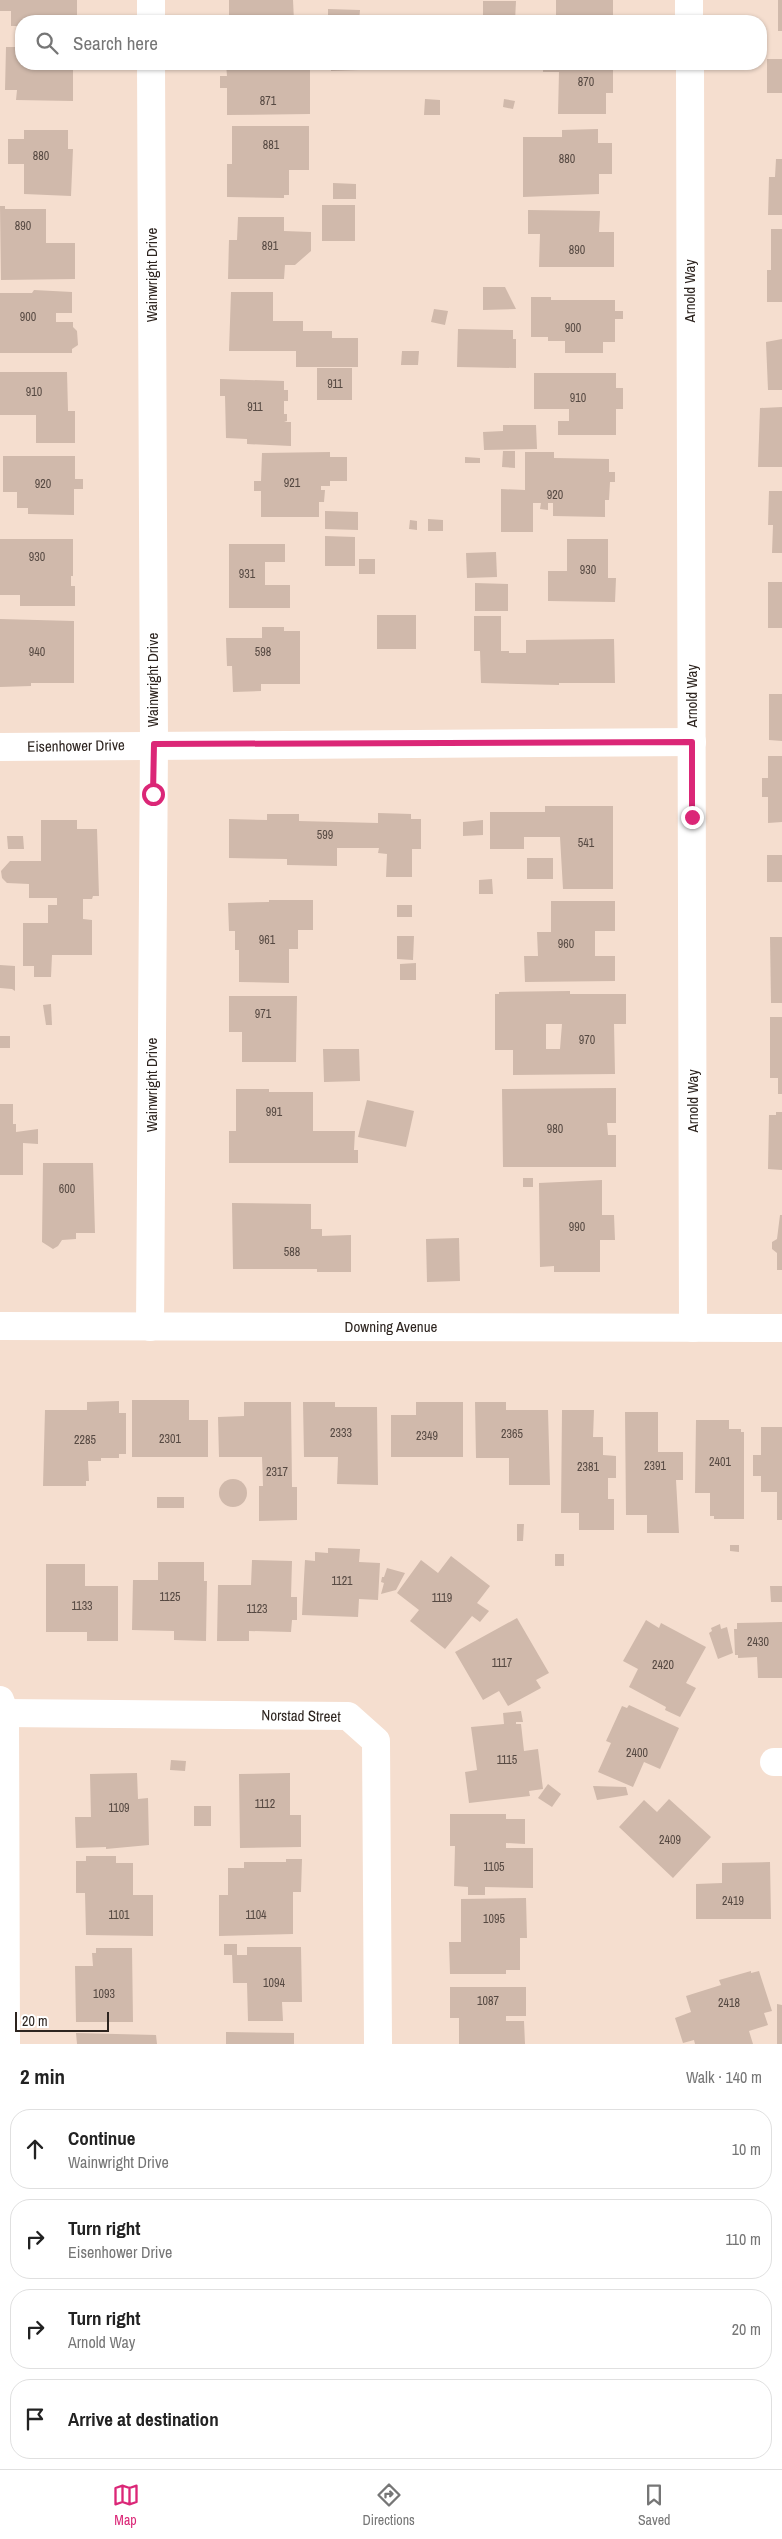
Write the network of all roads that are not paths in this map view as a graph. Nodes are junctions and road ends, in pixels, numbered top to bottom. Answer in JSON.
{"nodes":[{"id":1,"x":151,"y":0,"type":"edge"},
{"id":2,"x":689,"y":0,"type":"edge"},
{"id":3,"x":151,"y":15,"type":"edge"},
{"id":4,"x":689,"y":15,"type":"edge"},
{"id":5,"x":151,"y":70,"type":"edge"},
{"id":6,"x":690,"y":70,"type":"edge"},
{"id":7,"x":692,"y":742,"type":"junction"},
{"id":8,"x":154,"y":744,"type":"junction"},
{"id":9,"x":0,"y":747,"type":"edge"},
{"id":10,"x":0,"y":1326,"type":"edge"},
{"id":11,"x":150,"y":1327,"type":"junction"},
{"id":12,"x":693,"y":1328,"type":"junction"},
{"id":13,"x":782,"y":1328,"type":"edge"},
{"id":14,"x":2,"y":1706,"type":"edge"},
{"id":15,"x":6,"y":2044,"type":"edge"},
{"id":16,"x":378,"y":2044,"type":"edge"}],
"edges":[{"from":1,"to":3,"type":"street"},
{"from":2,"to":4,"type":"street"},
{"from":5,"to":8,"type":"street","name":"Wainwright Drive"},
{"from":6,"to":7,"type":"street","name":"Arnold Way"},
{"from":7,"to":8,"type":"street","name":"Eisenhower Drive"},
{"from":7,"to":12,"type":"street","name":"Arnold Way"},
{"from":8,"to":9,"type":"street","name":"Eisenhower Drive"},
{"from":8,"to":11,"type":"street","name":"Wainwright Drive"},
{"from":10,"to":11,"type":"street","name":"Downing Avenue"},
{"from":11,"to":12,"type":"street","name":"Downing Avenue"},
{"from":12,"to":13,"type":"street","name":"Downing Avenue"},
{"from":14,"to":15,"type":"street"},
{"from":14,"to":16,"type":"street","name":"Norstad Street"}]}
